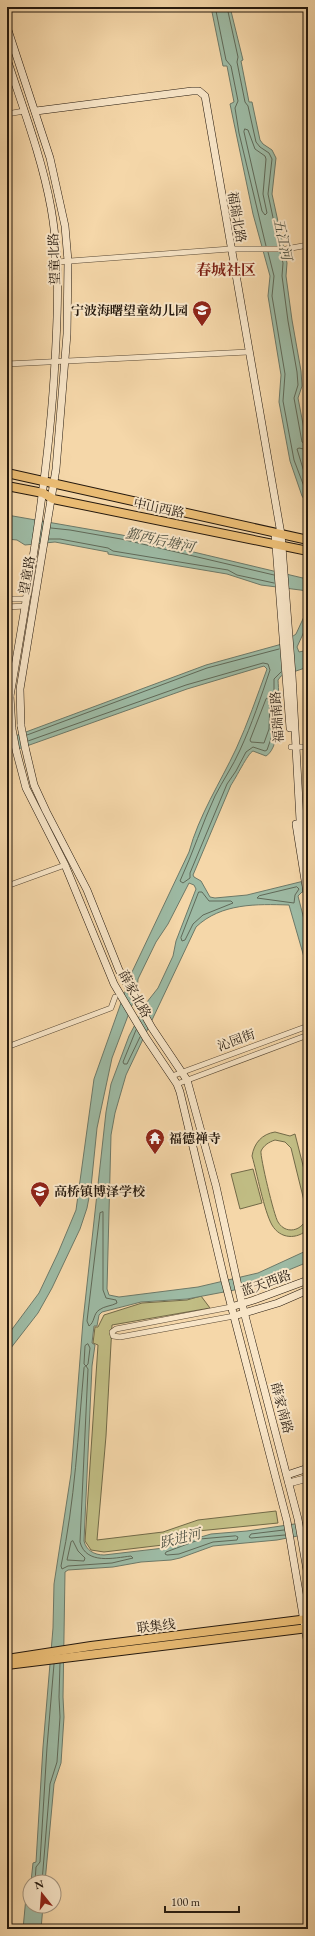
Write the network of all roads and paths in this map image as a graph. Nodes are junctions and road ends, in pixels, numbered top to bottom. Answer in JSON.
{"nodes":[{"id":1,"x":7,"y":27,"type":"edge"},
{"id":2,"x":7,"y":59,"type":"edge"},
{"id":3,"x":24,"y":111,"type":"junction"},
{"id":4,"x":36,"y":111,"type":"junction"},
{"id":5,"x":7,"y":114,"type":"edge"},
{"id":6,"x":308,"y":245,"type":"edge"},
{"id":7,"x":230,"y":248,"type":"junction"},
{"id":8,"x":68,"y":261,"type":"junction"},
{"id":9,"x":57,"y":262,"type":"junction"},
{"id":10,"x":248,"y":352,"type":"junction"},
{"id":11,"x":65,"y":362,"type":"junction"},
{"id":12,"x":55,"y":363,"type":"junction"},
{"id":13,"x":7,"y":364,"type":"edge"},
{"id":14,"x":7,"y":473,"type":"edge"},
{"id":15,"x":45,"y":481,"type":"junction"},
{"id":16,"x":55,"y":483,"type":"junction"},
{"id":17,"x":7,"y":486,"type":"edge"},
{"id":18,"x":43,"y":493,"type":"junction"},
{"id":19,"x":52,"y":499,"type":"junction"},
{"id":20,"x":278,"y":533,"type":"junction"},
{"id":21,"x":308,"y":540,"type":"edge"},
{"id":22,"x":279,"y":545,"type":"junction"},
{"id":23,"x":308,"y":551,"type":"edge"},
{"id":24,"x":7,"y":599,"type":"edge"},
{"id":25,"x":26,"y":603,"type":"junction"},
{"id":26,"x":7,"y":607,"type":"edge"},
{"id":27,"x":8,"y":698,"type":"edge"},
{"id":28,"x":20,"y":703,"type":"joint"},
{"id":29,"x":294,"y":747,"type":"junction"},
{"id":30,"x":308,"y":747,"type":"edge"},
{"id":31,"x":64,"y":865,"type":"junction"},
{"id":32,"x":306,"y":873,"type":"edge"},
{"id":33,"x":7,"y":886,"type":"edge"},
{"id":34,"x":307,"y":897,"type":"edge"},
{"id":35,"x":117,"y":995,"type":"junction"},
{"id":36,"x":308,"y":1026,"type":"edge"},
{"id":37,"x":308,"y":1035,"type":"edge"},
{"id":38,"x":7,"y":1047,"type":"edge"},
{"id":39,"x":182,"y":1072,"type":"junction"},
{"id":40,"x":172,"y":1076,"type":"junction"},
{"id":41,"x":187,"y":1080,"type":"junction"},
{"id":42,"x":177,"y":1084,"type":"junction"},
{"id":43,"x":308,"y":1280,"type":"edge"},
{"id":44,"x":308,"y":1290,"type":"edge"},
{"id":45,"x":242,"y":1304,"type":"junction"},
{"id":46,"x":231,"y":1307,"type":"junction"},
{"id":47,"x":245,"y":1314,"type":"junction"},
{"id":48,"x":234,"y":1316,"type":"junction"},
{"id":49,"x":308,"y":1468,"type":"edge"},
{"id":50,"x":287,"y":1475,"type":"junction"},
{"id":51,"x":308,"y":1478,"type":"edge"},
{"id":52,"x":289,"y":1483,"type":"junction"},
{"id":53,"x":308,"y":1576,"type":"edge"},
{"id":54,"x":306,"y":1619,"type":"edge"},
{"id":55,"x":306,"y":1628,"type":"edge"},
{"id":56,"x":308,"y":1645,"type":"edge"},
{"id":57,"x":68,"y":1653,"type":"junction"},
{"id":58,"x":49,"y":1656,"type":"junction"},
{"id":59,"x":7,"y":1659,"type":"edge"},
{"id":60,"x":7,"y":1665,"type":"edge"}],
"edges":[{"from":1,"to":4,"type":"main road","name":"望童北路"},
{"from":2,"to":3,"type":"main road","name":"望童北路"},
{"from":3,"to":5,"type":"street"},
{"from":3,"to":9,"type":"main road","name":"望童北路"},
{"from":4,"to":7,"type":"main road","name":"福瑞北路"},
{"from":4,"to":8,"type":"main road","name":"望童北路"},
{"from":6,"to":7,"type":"street"},
{"from":7,"to":8,"type":"street"},
{"from":7,"to":10,"type":"main road","name":"福瑞北路"},
{"from":8,"to":9,"type":"street"},
{"from":8,"to":11,"type":"main road","name":"望童北路"},
{"from":9,"to":12,"type":"main road","name":"望童北路"},
{"from":10,"to":11,"type":"street"},
{"from":10,"to":20,"type":"main road","name":"福瑞北路"},
{"from":11,"to":12,"type":"street"},
{"from":11,"to":16,"type":"main road","name":"望童北路"},
{"from":12,"to":13,"type":"street"},
{"from":12,"to":15,"type":"main road","name":"望童北路"},
{"from":14,"to":15,"type":"main road","name":"中山西路"},
{"from":15,"to":16,"type":"main road","name":"中山西路"},
{"from":15,"to":18,"type":"main road","name":"望童北路"},
{"from":16,"to":19,"type":"main road","name":"望童北路"},
{"from":16,"to":20,"type":"main road","name":"中山西路"},
{"from":17,"to":18,"type":"main road","name":"中山西路"},
{"from":18,"to":19,"type":"main road","name":"中山西路"},
{"from":18,"to":25,"type":"main road","name":"望童路"},
{"from":19,"to":22,"type":"main road","name":"中山西路"},
{"from":19,"to":28,"type":"main road","name":"望童路"},
{"from":20,"to":21,"type":"main road","name":"中山西路"},
{"from":20,"to":22,"type":"main road","name":"福瑞南路"},
{"from":22,"to":23,"type":"main road","name":"中山西路"},
{"from":22,"to":29,"type":"main road","name":"福瑞南路"},
{"from":24,"to":25,"type":"street"},
{"from":25,"to":26,"type":"street"},
{"from":25,"to":27,"type":"main road","name":"望童路"},
{"from":27,"to":31,"type":"main road","name":"薛家北路","bridge":true},
{"from":28,"to":39,"type":"main road","name":"薛家北路","bridge":true},
{"from":29,"to":30,"type":"street"},
{"from":29,"to":32,"type":"main road","name":"福瑞南路"},
{"from":31,"to":33,"type":"street"},
{"from":31,"to":35,"type":"main road","name":"薛家北路"},
{"from":32,"to":34,"type":"main road","name":"福瑞南路"},
{"from":35,"to":38,"type":"street"},
{"from":35,"to":40,"type":"main road","name":"薛家北路"},
{"from":36,"to":39,"type":"street","name":"沁园街"},
{"from":37,"to":41,"type":"street","name":"沁园街"},
{"from":39,"to":40,"type":"street","name":"沁园街"},
{"from":39,"to":41,"type":"main road","name":"薛家北路"},
{"from":40,"to":42,"type":"main road","name":"薛家北路"},
{"from":41,"to":42,"type":"street","name":"沁园街"},
{"from":41,"to":45,"type":"main road","name":"薛家北路"},
{"from":42,"to":46,"type":"main road","name":"薛家北路"},
{"from":43,"to":45,"type":"main road","name":"蓝天西路"},
{"from":44,"to":47,"type":"main road","name":"蓝天西路"},
{"from":45,"to":46,"type":"main road","name":"蓝天西路"},
{"from":45,"to":47,"type":"main road","name":"薛家南路"},
{"from":46,"to":48,"type":"main road","name":"薛家南路"},
{"from":46,"to":48,"type":"street"},
{"from":47,"to":48,"type":"main road","name":"蓝天西路"},
{"from":47,"to":50,"type":"main road","name":"薛家南路"},
{"from":48,"to":54,"type":"main road","name":"薛家南路"},
{"from":49,"to":50,"type":"main road"},
{"from":50,"to":52,"type":"main road","name":"薛家南路"},
{"from":51,"to":52,"type":"main road"},
{"from":52,"to":53,"type":"main road","name":"薛家南路"},
{"from":54,"to":55,"type":"main road"},
{"from":54,"to":57,"type":"main road","name":"联集线"},
{"from":55,"to":56,"type":"main road"},
{"from":55,"to":57,"type":"main road","name":"联集线"},
{"from":57,"to":58,"type":"main road","name":"联集线"},
{"from":58,"to":59,"type":"main road","name":"联集线"},
{"from":58,"to":60,"type":"main road","name":"联集线"}]}
